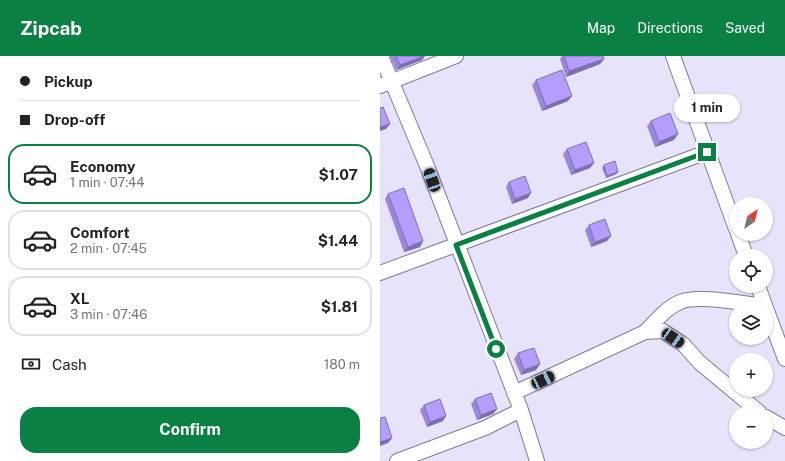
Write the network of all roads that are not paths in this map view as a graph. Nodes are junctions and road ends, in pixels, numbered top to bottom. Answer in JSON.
{"nodes":[{"id":1,"x":381,"y":56,"type":"edge"},
{"id":2,"x":456,"y":56,"type":"edge"},
{"id":3,"x":673,"y":56,"type":"edge"},
{"id":4,"x":386,"y":84,"type":"edge"},
{"id":5,"x":707,"y":152,"type":"junction"},
{"id":6,"x":729,"y":210,"type":"edge"},
{"id":7,"x":456,"y":245,"type":"junction"},
{"id":8,"x":380,"y":273,"type":"edge"},
{"id":9,"x":729,"y":302,"type":"edge"},
{"id":10,"x":773,"y":320,"type":"edge"},
{"id":11,"x":645,"y":332,"type":"junction"},
{"id":12,"x":781,"y":334,"type":"edge"},
{"id":13,"x":785,"y":359,"type":"edge"},
{"id":14,"x":514,"y":393,"type":"junction"},
{"id":15,"x":751,"y":405,"type":"edge"},
{"id":16,"x":521,"y":410,"type":"junction"},
{"id":17,"x":773,"y":421,"type":"edge"},
{"id":18,"x":785,"y":428,"type":"edge"},
{"id":19,"x":397,"y":461,"type":"edge"},
{"id":20,"x":537,"y":461,"type":"edge"}],
"edges":[{"from":1,"to":4,"type":"street"},
{"from":2,"to":4,"type":"street"},
{"from":3,"to":5,"type":"street"},
{"from":4,"to":7,"type":"street"},
{"from":5,"to":6,"type":"street"},
{"from":5,"to":7,"type":"street"},
{"from":7,"to":8,"type":"street"},
{"from":7,"to":14,"type":"street"},
{"from":9,"to":11,"type":"street"},
{"from":10,"to":12,"type":"street"},
{"from":11,"to":14,"type":"street"},
{"from":11,"to":15,"type":"street"},
{"from":12,"to":13,"type":"street"},
{"from":14,"to":16,"type":"street"},
{"from":16,"to":19,"type":"street"},
{"from":16,"to":20,"type":"street"},
{"from":17,"to":18,"type":"street"}]}
